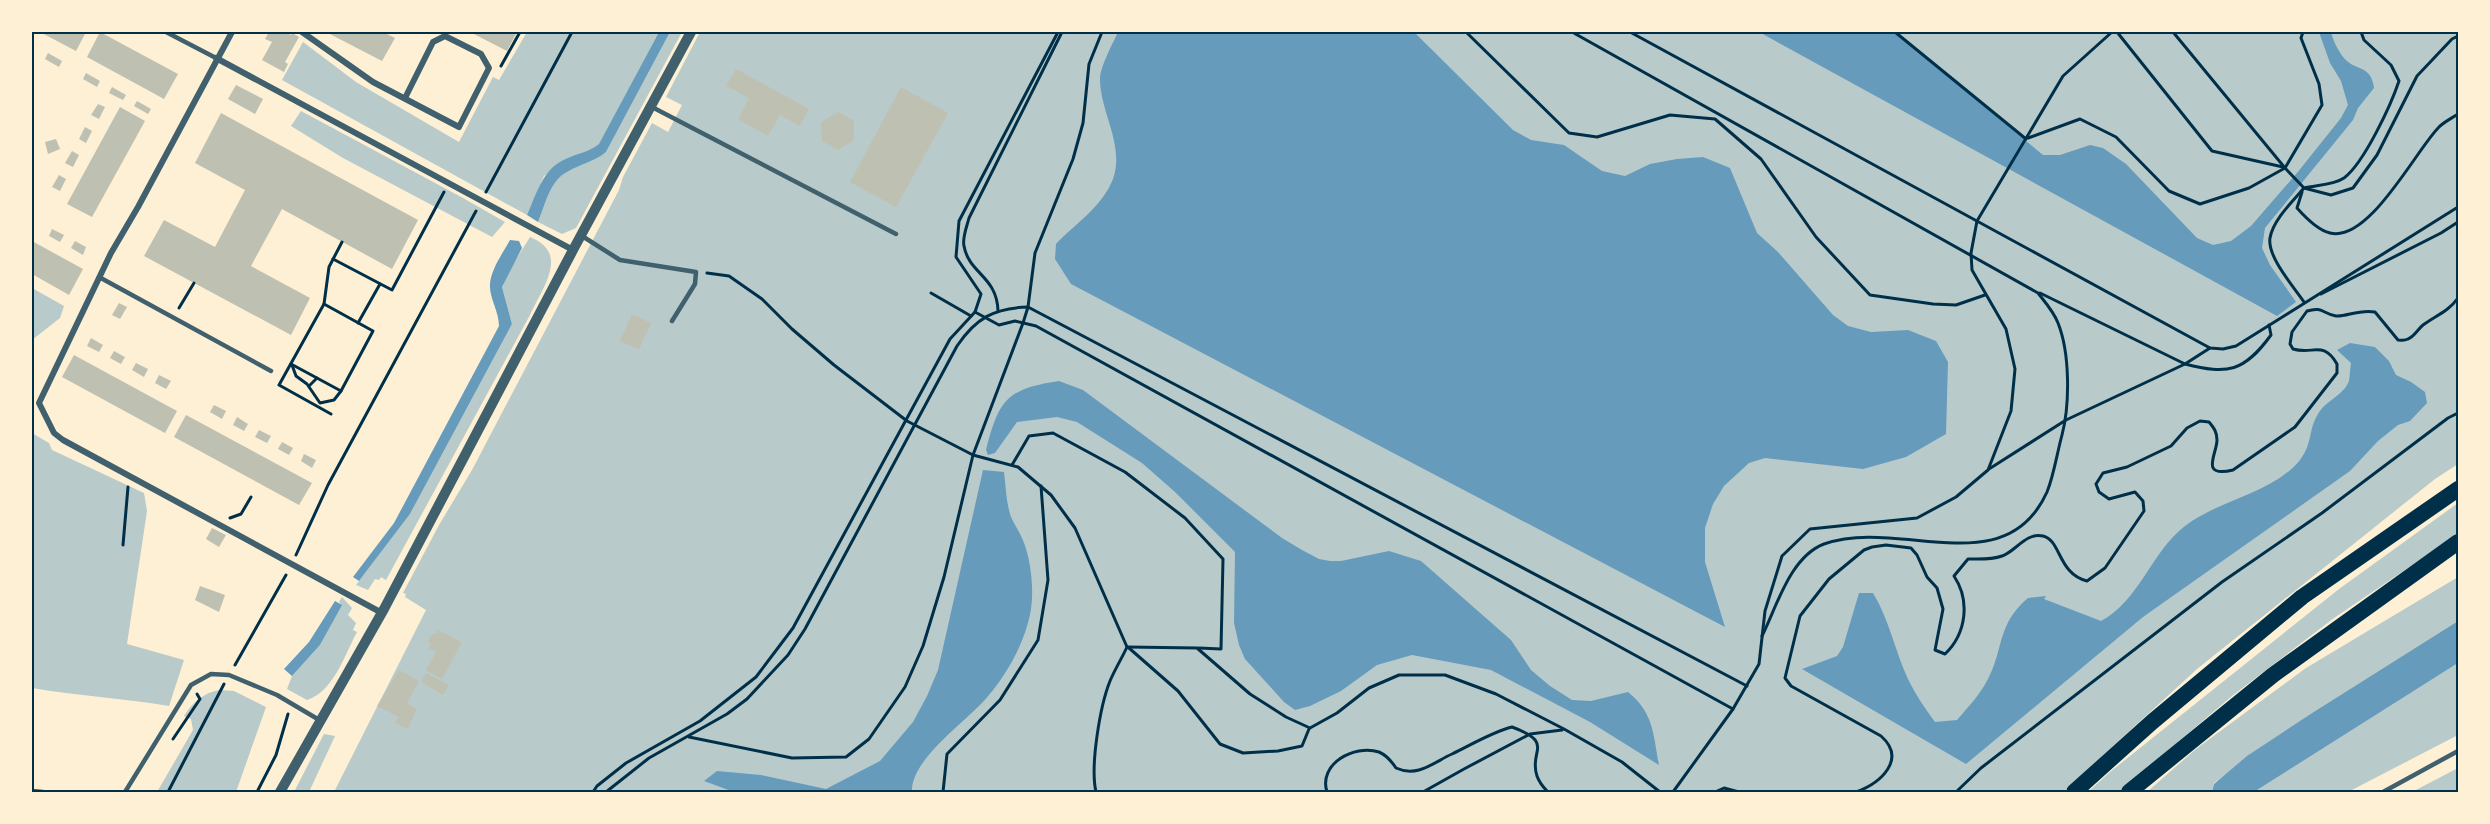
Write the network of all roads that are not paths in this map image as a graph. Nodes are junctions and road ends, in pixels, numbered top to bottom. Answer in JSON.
{"nodes":[{"id":1,"x":166,"y":32,"type":"edge"},
{"id":2,"x":232,"y":32,"type":"edge"},
{"id":3,"x":302,"y":32,"type":"edge"},
{"id":4,"x":691,"y":32,"type":"edge"},
{"id":5,"x":216,"y":58,"type":"junction"},
{"id":6,"x":405,"y":98,"type":"junction"},
{"id":7,"x":650,"y":106,"type":"junction"},
{"id":8,"x":896,"y":234,"type":"dead end"},
{"id":9,"x":581,"y":236,"type":"junction"},
{"id":10,"x":573,"y":250,"type":"junction"},
{"id":11,"x":99,"y":277,"type":"junction"},
{"id":12,"x":672,"y":321,"type":"dead end"},
{"id":13,"x":271,"y":371,"type":"dead end"},
{"id":14,"x":35,"y":405,"type":"edge"},
{"id":15,"x":2458,"y":489,"type":"edge"},
{"id":16,"x":2458,"y":542,"type":"edge"},
{"id":17,"x":382,"y":613,"type":"junction"},
{"id":18,"x":321,"y":721,"type":"junction"},
{"id":19,"x":2458,"y":751,"type":"edge"},
{"id":20,"x":32,"y":791,"type":"edge"},
{"id":21,"x":43,"y":792,"type":"edge"},
{"id":22,"x":125,"y":792,"type":"edge"},
{"id":23,"x":280,"y":792,"type":"edge"},
{"id":24,"x":2074,"y":792,"type":"edge"},
{"id":25,"x":2129,"y":792,"type":"edge"},
{"id":26,"x":2383,"y":792,"type":"edge"}],
"edges":[{"from":1,"to":5,"type":"lane"},
{"from":2,"to":5,"type":"street"},
{"from":3,"to":6,"type":"street"},
{"from":4,"to":7,"type":"street"},
{"from":5,"to":10,"type":"street"},
{"from":5,"to":11,"type":"street"},
{"from":6,"to":6,"type":"street"},
{"from":7,"to":8,"type":"lane"},
{"from":7,"to":9,"type":"street"},
{"from":9,"to":10,"type":"street"},
{"from":9,"to":12,"type":"lane"},
{"from":10,"to":17,"type":"street"},
{"from":11,"to":13,"type":"lane"},
{"from":11,"to":14,"type":"street"},
{"from":14,"to":17,"type":"street"},
{"from":15,"to":24,"type":"highway"},
{"from":16,"to":25,"type":"highway"},
{"from":17,"to":18,"type":"street"},
{"from":18,"to":22,"type":"lane"},
{"from":18,"to":23,"type":"street"},
{"from":19,"to":26,"type":"lane"},
{"from":20,"to":21,"type":"lane"}]}
